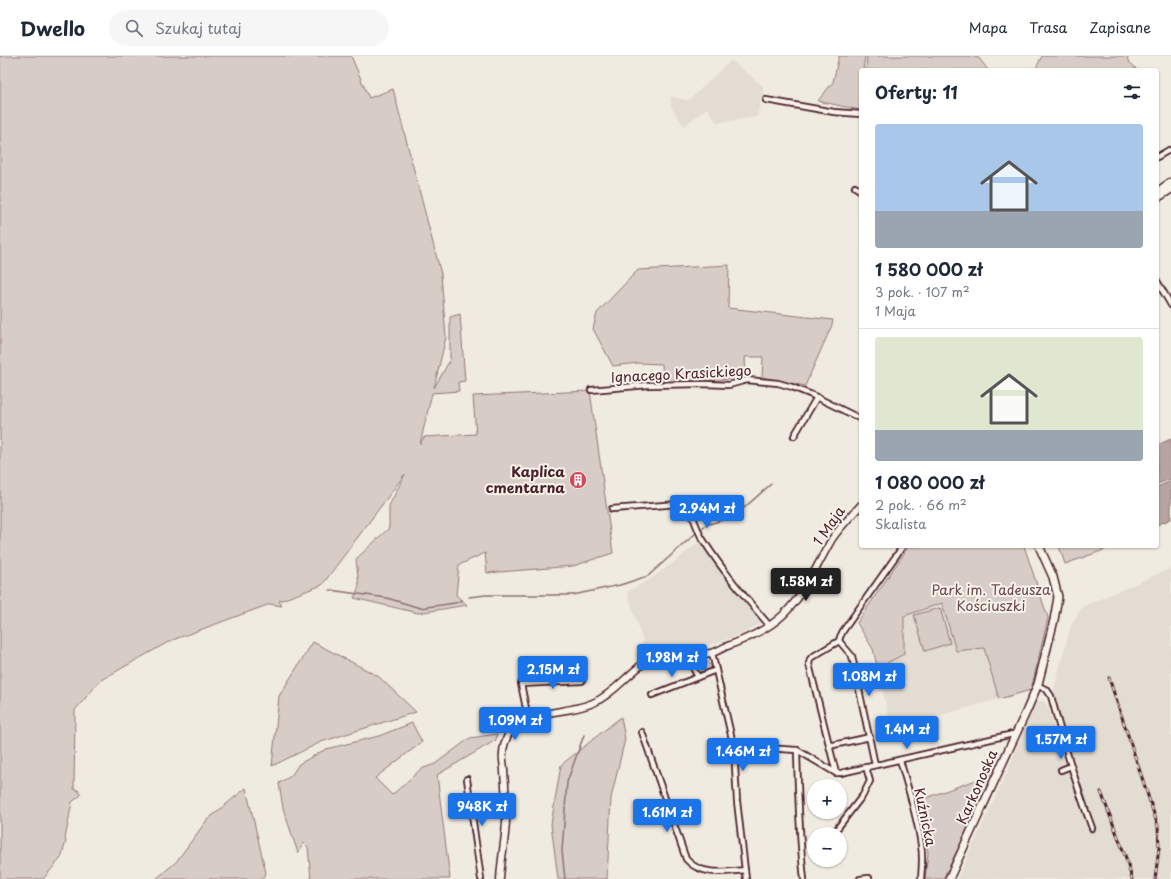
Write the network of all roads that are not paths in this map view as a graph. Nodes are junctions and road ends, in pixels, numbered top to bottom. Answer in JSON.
{"nodes":[{"id":1,"x":766,"y":100,"type":"dead end"},
{"id":2,"x":859,"y":114,"type":"edge"},
{"id":3,"x":1169,"y":150,"type":"dead end"},
{"id":4,"x":1159,"y":156,"type":"edge"},
{"id":5,"x":1171,"y":182,"type":"edge"},
{"id":6,"x":855,"y":187,"type":"dead end"},
{"id":7,"x":1171,"y":189,"type":"edge"},
{"id":8,"x":859,"y":190,"type":"edge"},
{"id":9,"x":1159,"y":191,"type":"edge"},
{"id":10,"x":1159,"y":197,"type":"edge"},
{"id":11,"x":1159,"y":284,"type":"edge"},
{"id":12,"x":1171,"y":305,"type":"edge"},
{"id":13,"x":591,"y":390,"type":"dead end"},
{"id":14,"x":817,"y":397,"type":"junction"},
{"id":15,"x":859,"y":418,"type":"edge"},
{"id":16,"x":794,"y":436,"type":"dead end"},
{"id":17,"x":859,"y":507,"type":"edge"},
{"id":18,"x":612,"y":509,"type":"dead end"},
{"id":19,"x":902,"y":548,"type":"edge"},
{"id":20,"x":1040,"y":548,"type":"edge"},
{"id":21,"x":769,"y":625,"type":"junction"},
{"id":22,"x":839,"y":641,"type":"junction"},
{"id":23,"x":691,"y":653,"type":"junction"},
{"id":24,"x":712,"y":653,"type":"junction"},
{"id":25,"x":716,"y":670,"type":"junction"},
{"id":26,"x":698,"y":677,"type":"junction"},
{"id":27,"x":582,"y":681,"type":"dead end"},
{"id":28,"x":1038,"y":685,"type":"junction"},
{"id":29,"x":652,"y":695,"type":"dead end"},
{"id":30,"x":528,"y":718,"type":"junction"},
{"id":31,"x":642,"y":732,"type":"dead end"},
{"id":32,"x":1016,"y":734,"type":"junction"},
{"id":33,"x":870,"y":737,"type":"junction"},
{"id":34,"x":1089,"y":740,"type":"dead end"},
{"id":35,"x":1066,"y":745,"type":"junction"},
{"id":36,"x":828,"y":746,"type":"junction"},
{"id":37,"x":734,"y":748,"type":"junction"},
{"id":38,"x":797,"y":750,"type":"junction"},
{"id":39,"x":900,"y":760,"type":"junction"},
{"id":40,"x":875,"y":765,"type":"junction"},
{"id":41,"x":1071,"y":766,"type":"junction"},
{"id":42,"x":866,"y":767,"type":"junction"},
{"id":43,"x":1061,"y":770,"type":"dead end"},
{"id":44,"x":836,"y":773,"type":"junction"},
{"id":45,"x":467,"y":779,"type":"dead end"},
{"id":46,"x":838,"y":827,"type":"edge"},
{"id":47,"x":1092,"y":828,"type":"dead end"},
{"id":48,"x":745,"y":870,"type":"junction"},
{"id":49,"x":481,"y":879,"type":"edge"},
{"id":50,"x":500,"y":879,"type":"edge"},
{"id":51,"x":746,"y":879,"type":"edge"},
{"id":52,"x":804,"y":879,"type":"edge"},
{"id":53,"x":860,"y":879,"type":"edge"},
{"id":54,"x":869,"y":879,"type":"edge"},
{"id":55,"x":921,"y":879,"type":"edge"},
{"id":56,"x":949,"y":879,"type":"edge"}],
"edges":[{"from":1,"to":2,"type":"street"},
{"from":3,"to":4,"type":"street"},
{"from":5,"to":9,"type":"main road"},
{"from":6,"to":8,"type":"street"},
{"from":7,"to":10,"type":"main road"},
{"from":11,"to":12,"type":"street"},
{"from":13,"to":14,"type":"street","name":"Ignacego Krasickiego"},
{"from":14,"to":15,"type":"street","name":"Ignacego Krasickiego"},
{"from":14,"to":16,"type":"street"},
{"from":17,"to":21,"type":"street","name":"1 Maja"},
{"from":18,"to":21,"type":"street"},
{"from":19,"to":22,"type":"street"},
{"from":20,"to":28,"type":"main road","name":"Karkonoska"},
{"from":21,"to":24,"type":"street","name":"1 Maja"},
{"from":22,"to":33,"type":"street"},
{"from":22,"to":36,"type":"street"},
{"from":23,"to":24,"type":"street"},
{"from":23,"to":26,"type":"street"},
{"from":23,"to":30,"type":"street"},
{"from":24,"to":25,"type":"street"},
{"from":25,"to":26,"type":"street"},
{"from":25,"to":37,"type":"street"},
{"from":26,"to":29,"type":"street"},
{"from":27,"to":30,"type":"street"},
{"from":28,"to":32,"type":"main road","name":"Karkonoska"},
{"from":28,"to":35,"type":"street"},
{"from":30,"to":50,"type":"street"},
{"from":31,"to":48,"type":"street"},
{"from":32,"to":39,"type":"street"},
{"from":32,"to":56,"type":"main road","name":"Karkonoska"},
{"from":33,"to":36,"type":"street"},
{"from":33,"to":40,"type":"street"},
{"from":34,"to":35,"type":"street"},
{"from":35,"to":41,"type":"street"},
{"from":36,"to":44,"type":"street"},
{"from":37,"to":38,"type":"street"},
{"from":37,"to":48,"type":"street"},
{"from":38,"to":44,"type":"street"},
{"from":38,"to":52,"type":"street"},
{"from":39,"to":40,"type":"street"},
{"from":39,"to":55,"type":"street","name":"Kuźnicka"},
{"from":40,"to":42,"type":"street"},
{"from":41,"to":43,"type":"street"},
{"from":41,"to":47,"type":"street"},
{"from":42,"to":44,"type":"street"},
{"from":42,"to":46,"type":"street"},
{"from":45,"to":49,"type":"street"},
{"from":48,"to":51,"type":"street"},
{"from":53,"to":54,"type":"street"}]}
